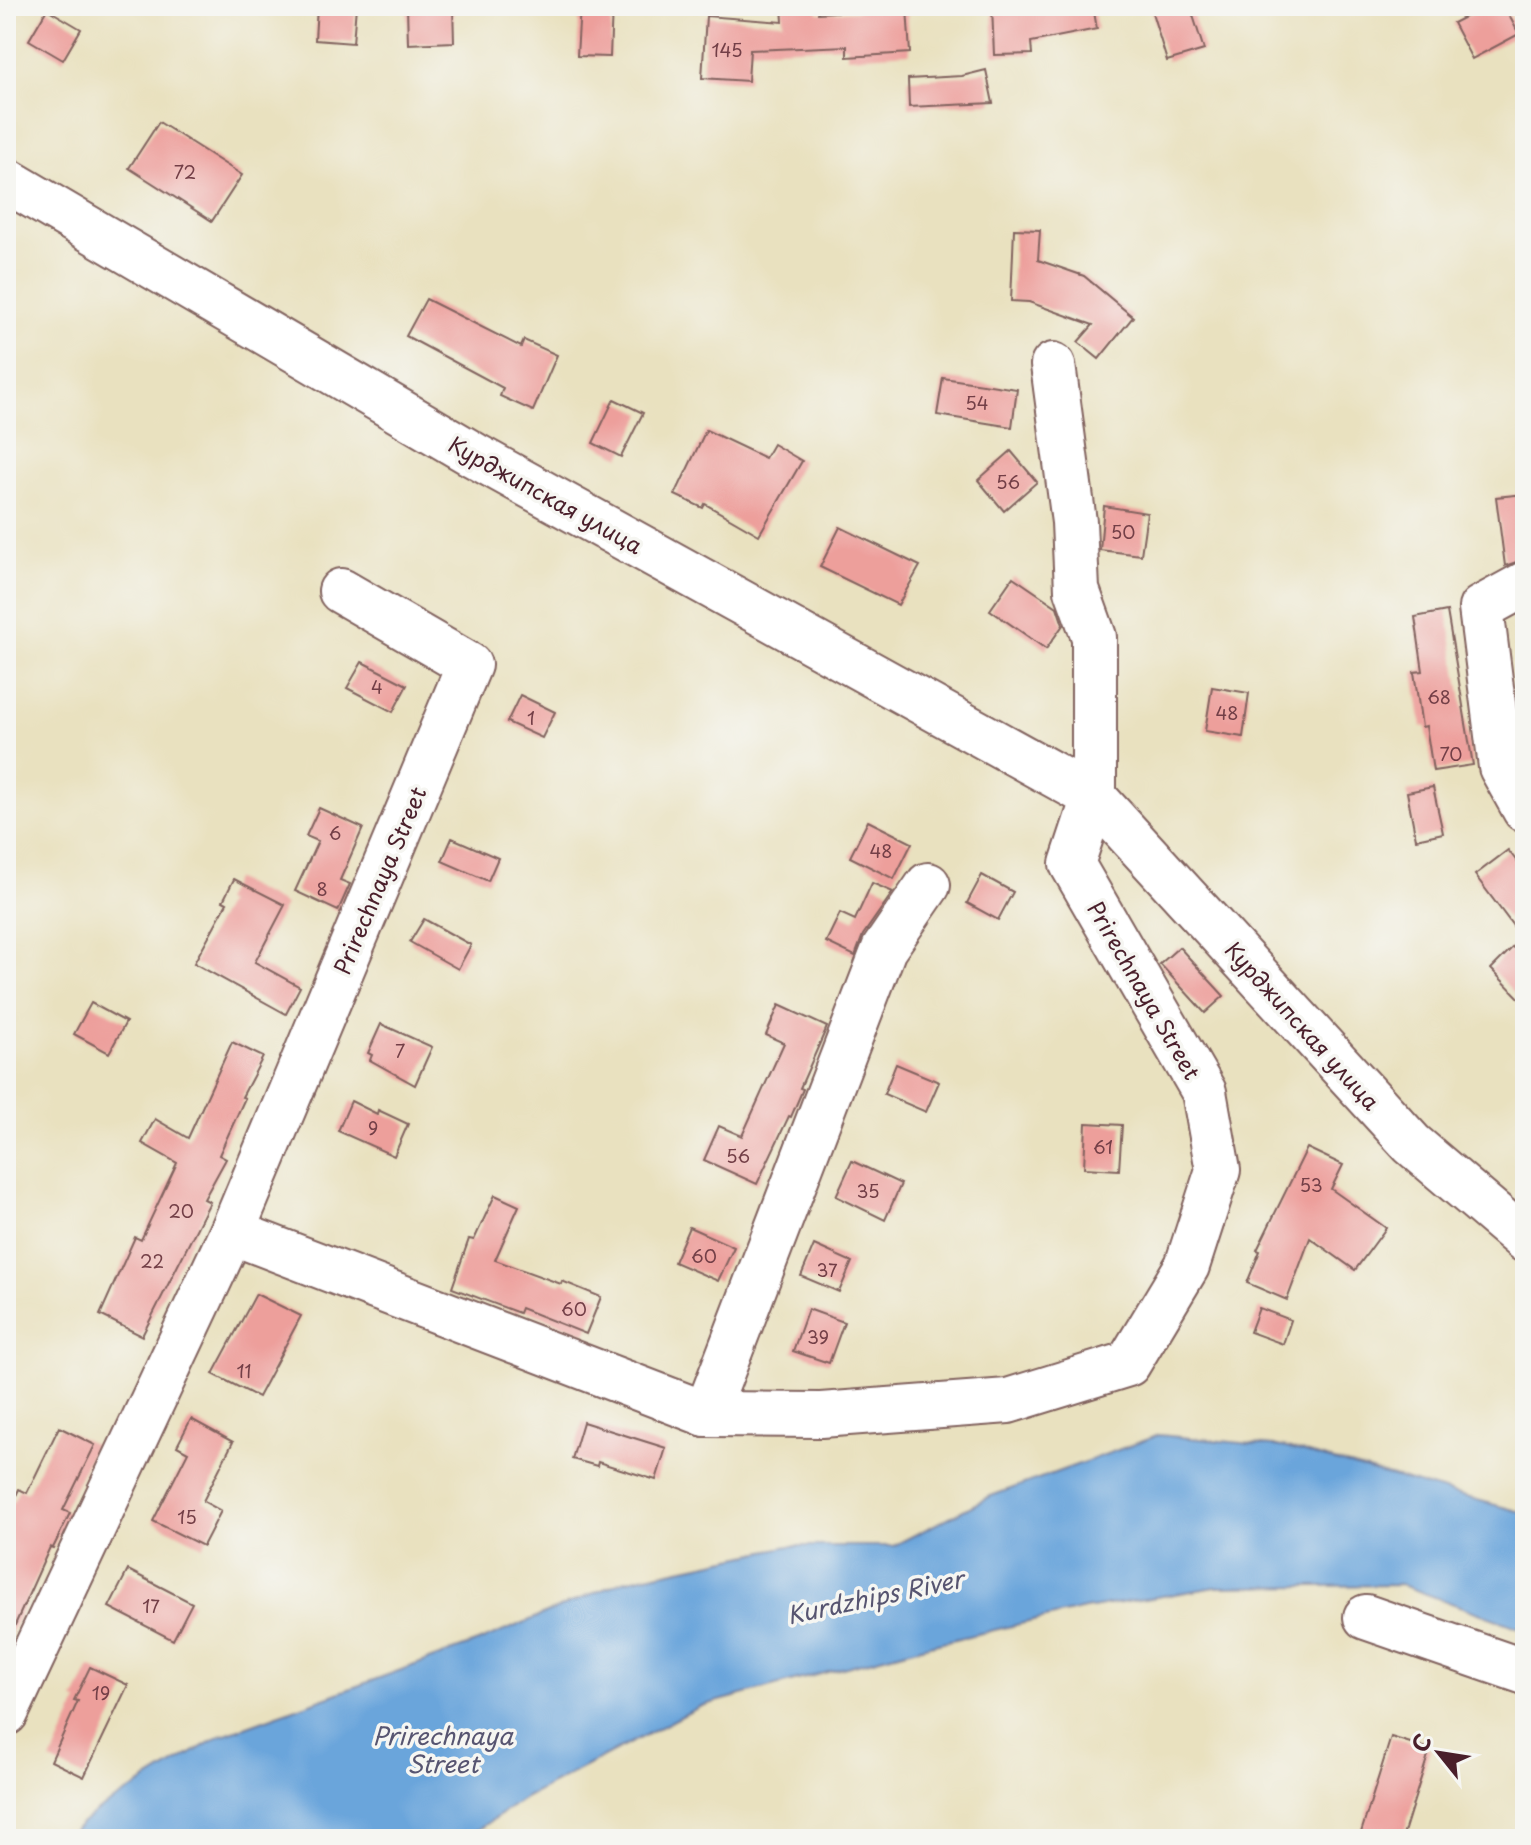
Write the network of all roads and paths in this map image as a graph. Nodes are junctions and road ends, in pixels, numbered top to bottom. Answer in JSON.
{"nodes":[{"id":1,"x":6,"y":180,"type":"edge"},
{"id":2,"x":1053,"y":365,"type":"dead end"},
{"id":3,"x":1525,"y":584,"type":"edge"},
{"id":4,"x":341,"y":591,"type":"dead end"},
{"id":5,"x":1094,"y":797,"type":"junction"},
{"id":6,"x":1525,"y":810,"type":"edge"},
{"id":7,"x":928,"y":885,"type":"dead end"},
{"id":8,"x":232,"y":1232,"type":"junction"},
{"id":9,"x":1525,"y":1240,"type":"edge"},
{"id":10,"x":706,"y":1414,"type":"junction"},
{"id":11,"x":1366,"y":1617,"type":"dead end"},
{"id":12,"x":1525,"y":1672,"type":"edge"},
{"id":13,"x":6,"y":1713,"type":"edge"}],
"edges":[{"from":1,"to":5,"type":"street","name":"Курджипская улица"},
{"from":2,"to":5,"type":"street"},
{"from":3,"to":6,"type":"street"},
{"from":4,"to":8,"type":"street","name":"Prirechnaya Street"},
{"from":5,"to":9,"type":"street","name":"Курджипская улица"},
{"from":5,"to":10,"type":"street","name":"Prirechnaya Street"},
{"from":7,"to":10,"type":"street"},
{"from":8,"to":10,"type":"street","name":"Prirechnaya Street"},
{"from":8,"to":13,"type":"street","name":"Prirechnaya Street"},
{"from":11,"to":12,"type":"street"}]}
